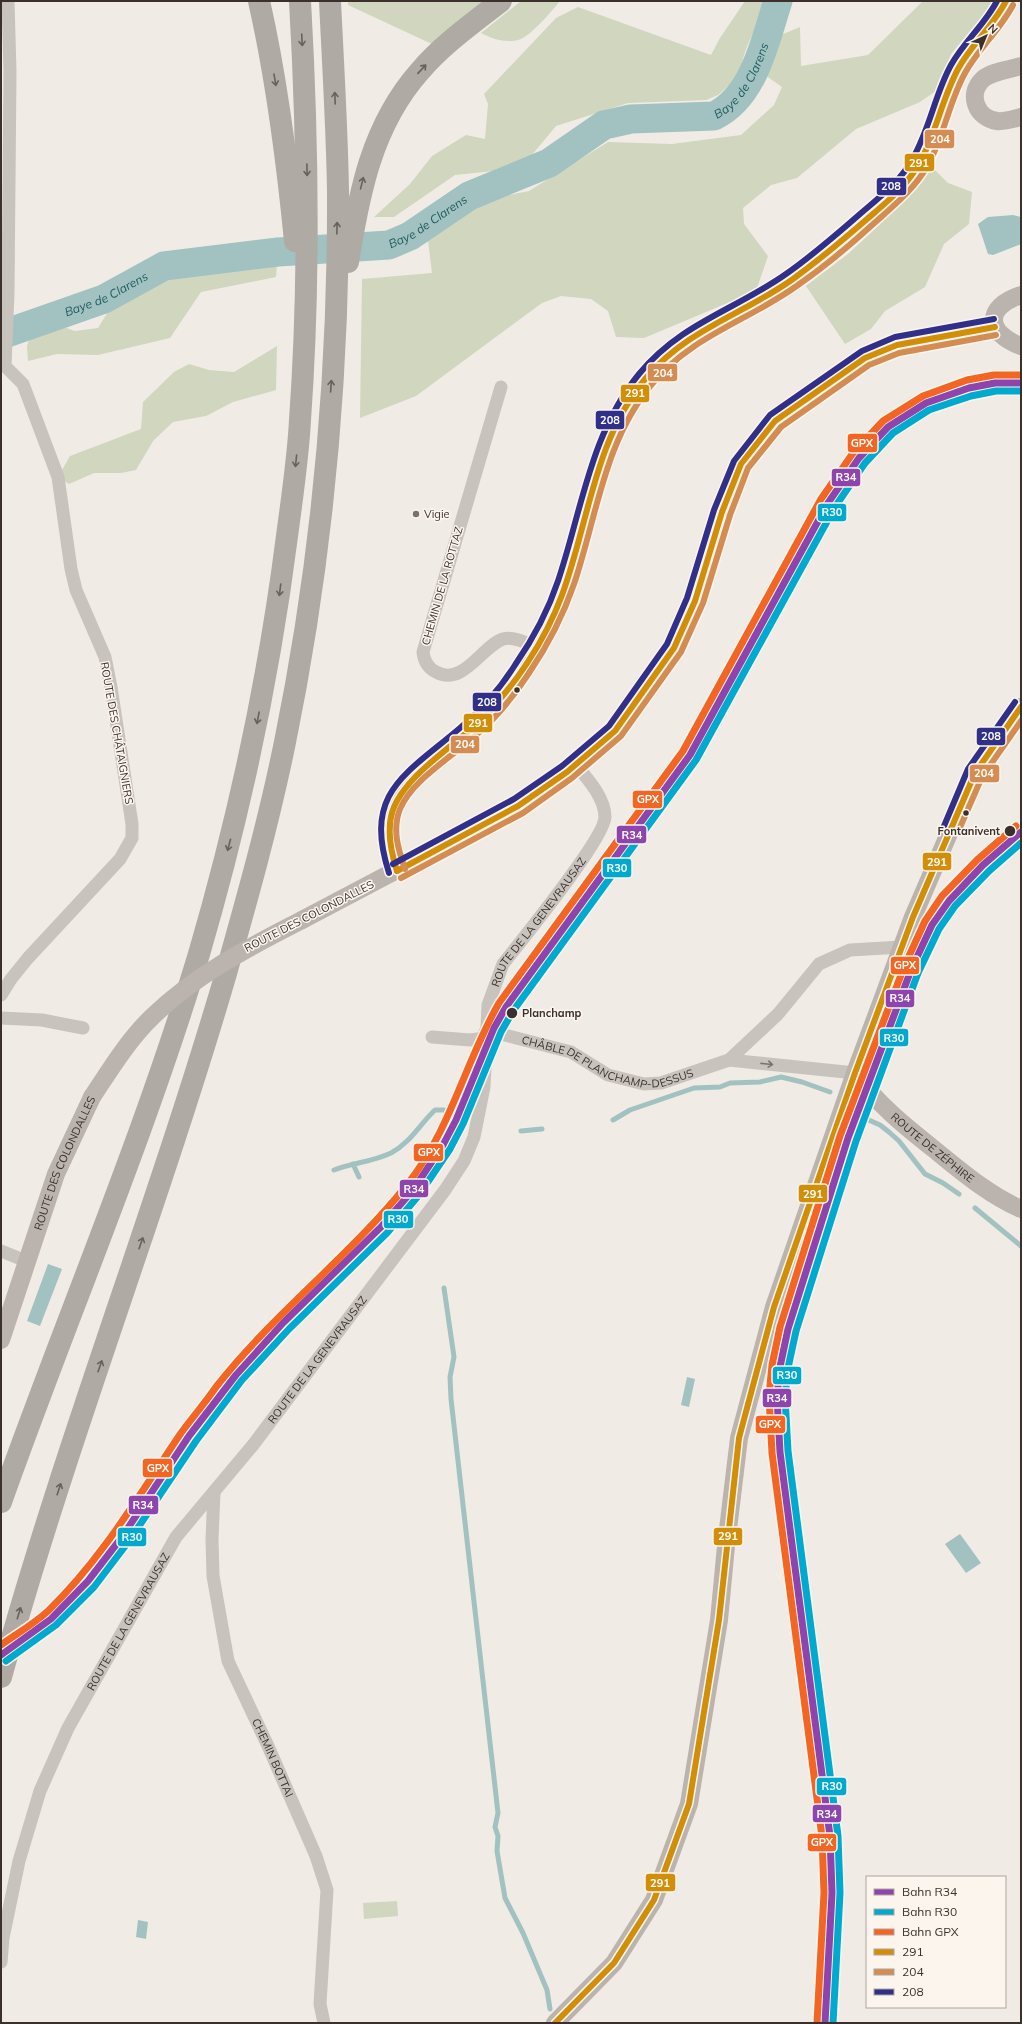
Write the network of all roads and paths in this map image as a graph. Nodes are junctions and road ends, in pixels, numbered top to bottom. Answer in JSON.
{"nodes":[{"id":1,"x":8,"y":1,"type":"edge"},
{"id":2,"x":259,"y":1,"type":"edge"},
{"id":3,"x":300,"y":1,"type":"edge"},
{"id":4,"x":330,"y":1,"type":"edge"},
{"id":5,"x":1006,"y":1,"type":"edge"},
{"id":6,"x":493,"y":7,"type":"edge"},
{"id":7,"x":1021,"y":66,"type":"edge"},
{"id":8,"x":6,"y":73,"type":"edge"},
{"id":9,"x":1021,"y":117,"type":"edge"},
{"id":10,"x":1021,"y":295,"type":"edge"},
{"id":11,"x":995,"y":327,"type":"junction"},
{"id":12,"x":304,"y":337,"type":"junction"},
{"id":13,"x":334,"y":346,"type":"junction"},
{"id":14,"x":1021,"y":346,"type":"edge"},
{"id":15,"x":4,"y":365,"type":"edge"},
{"id":16,"x":501,"y":387,"type":"dead end"},
{"id":17,"x":536,"y":646,"type":"junction"},
{"id":18,"x":1021,"y":707,"type":"edge"},
{"id":19,"x":576,"y":765,"type":"junction"},
{"id":20,"x":397,"y":871,"type":"junction"},
{"id":21,"x":902,"y":947,"type":"junction"},
{"id":22,"x":1,"y":995,"type":"edge"},
{"id":23,"x":1,"y":1018,"type":"edge"},
{"id":24,"x":83,"y":1028,"type":"dead end"},
{"id":25,"x":485,"y":1035,"type":"junction"},
{"id":26,"x":432,"y":1037,"type":"dead end"},
{"id":27,"x":729,"y":1060,"type":"junction"},
{"id":28,"x":855,"y":1073,"type":"junction"},
{"id":29,"x":1021,"y":1209,"type":"edge"},
{"id":30,"x":1,"y":1251,"type":"edge"},
{"id":31,"x":26,"y":1261,"type":"junction"},
{"id":32,"x":1,"y":1340,"type":"edge"},
{"id":33,"x":214,"y":1492,"type":"junction"},
{"id":34,"x":1,"y":1502,"type":"edge"},
{"id":35,"x":1,"y":1677,"type":"edge"},
{"id":36,"x":1,"y":1962,"type":"edge"},
{"id":37,"x":324,"y":2023,"type":"edge"},
{"id":38,"x":556,"y":2023,"type":"edge"}],
"edges":[{"from":1,"to":8,"type":"street","name":"ROUTE DES CHÂTAIGNIERS"},
{"from":2,"to":12,"type":"highway","one_way":true},
{"from":3,"to":12,"type":"highway","one_way":true},
{"from":13,"to":4,"type":"highway","one_way":true},
{"from":5,"to":17,"type":"street"},
{"from":13,"to":6,"type":"highway","one_way":true},
{"from":7,"to":9,"type":"street"},
{"from":8,"to":15,"type":"street","name":"ROUTE DES CHÂTAIGNIERS"},
{"from":10,"to":11,"type":"street"},
{"from":11,"to":14,"type":"street"},
{"from":11,"to":19,"type":"street","name":"ROUTE DES COLONDALLES"},
{"from":12,"to":34,"type":"highway","one_way":true},
{"from":35,"to":13,"type":"highway","one_way":true},
{"from":15,"to":22,"type":"street","name":"ROUTE DES CHÂTAIGNIERS"},
{"from":16,"to":17,"type":"street","name":"CHEMIN DE LA ROTTAZ"},
{"from":17,"to":20,"type":"street"},
{"from":18,"to":21,"type":"street"},
{"from":19,"to":20,"type":"street","name":"ROUTE DES COLONDALLES"},
{"from":19,"to":25,"type":"street","name":"ROUTE DE LA GENEVRAUSAZ"},
{"from":20,"to":31,"type":"street","name":"ROUTE DES COLONDALLES","bridge":true},
{"from":21,"to":27,"type":"street","name":"CHÂBLE DE PLANCHAMP-DESSUS"},
{"from":21,"to":28,"type":"street"},
{"from":23,"to":24,"type":"street"},
{"from":25,"to":26,"type":"street","name":"CHÂBLE DE PLANCHAMP-DESSUS"},
{"from":25,"to":27,"type":"street","name":"CHÂBLE DE PLANCHAMP-DESSUS"},
{"from":25,"to":33,"type":"street","name":"ROUTE DE LA GENEVRAUSAZ"},
{"from":27,"to":28,"type":"street","name":"CHÂBLE DE PLANCHAMP-DESSUS","one_way":true},
{"from":28,"to":29,"type":"street","name":"ROUTE DE ZÉPHIRE"},
{"from":28,"to":38,"type":"street"},
{"from":30,"to":31,"type":"street"},
{"from":31,"to":32,"type":"street","name":"ROUTE DES COLONDALLES"},
{"from":33,"to":36,"type":"street","name":"ROUTE DE LA GENEVRAUSAZ"},
{"from":33,"to":37,"type":"street","name":"CHEMIN BOTTAI"}]}
